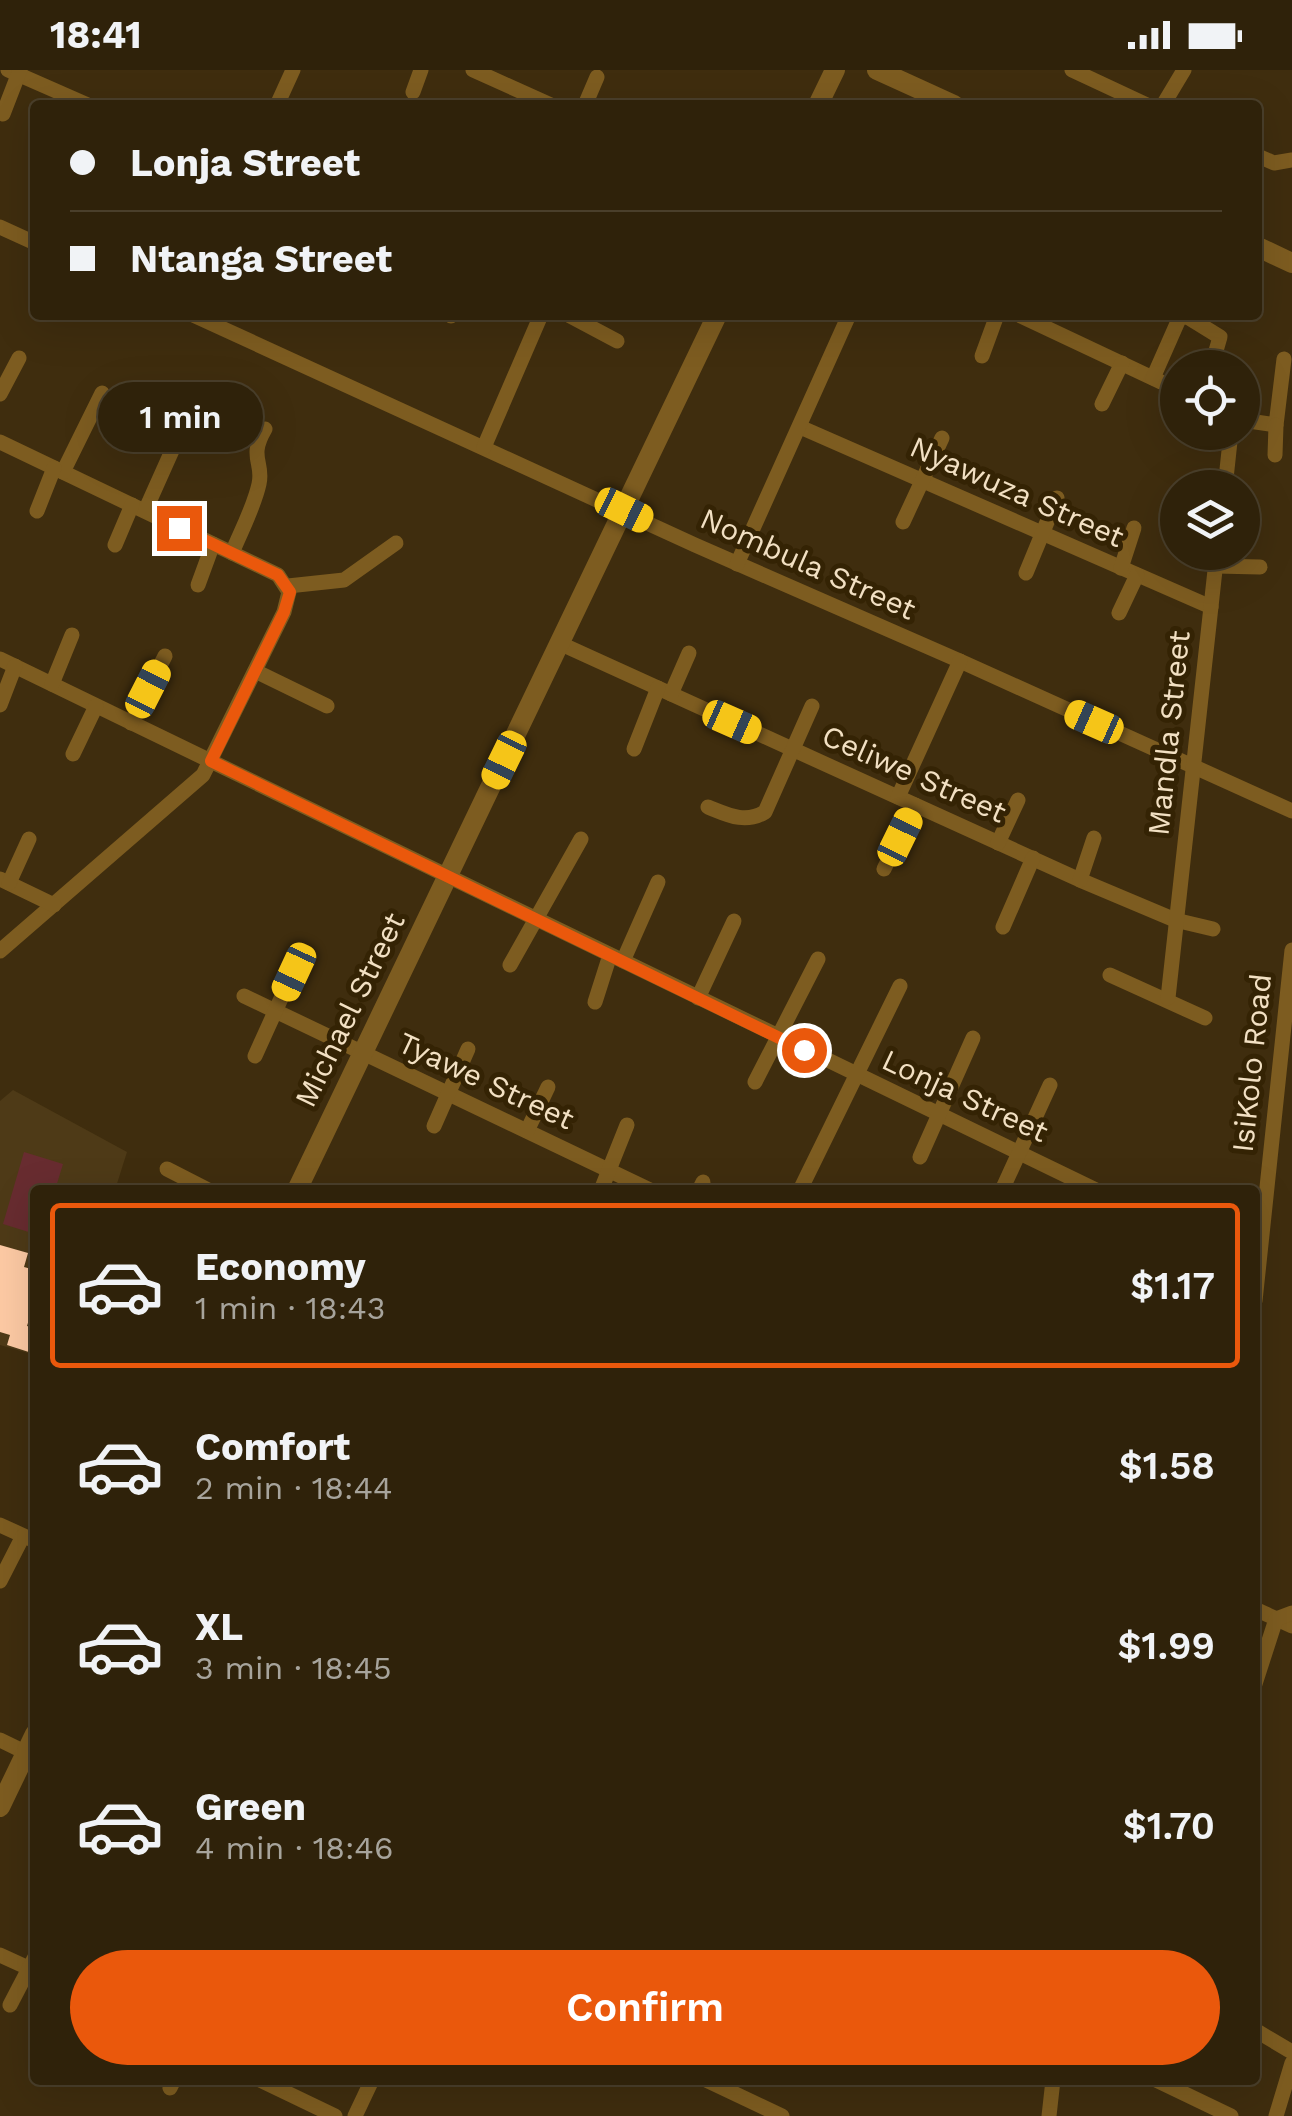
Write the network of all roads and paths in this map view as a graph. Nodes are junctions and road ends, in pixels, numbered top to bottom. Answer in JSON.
{"nodes":[{"id":1,"x":292,"y":70,"type":"edge"},
{"id":2,"x":421,"y":70,"type":"edge"},
{"id":3,"x":473,"y":70,"type":"edge"},
{"id":4,"x":835,"y":70,"type":"edge"},
{"id":5,"x":878,"y":70,"type":"edge"},
{"id":6,"x":1184,"y":70,"type":"edge"},
{"id":7,"x":1077,"y":71,"type":"edge"},
{"id":8,"x":15,"y":72,"type":"edge"},
{"id":9,"x":597,"y":78,"type":"dead end"},
{"id":10,"x":413,"y":92,"type":"dead end"},
{"id":11,"x":77,"y":100,"type":"edge"},
{"id":12,"x":279,"y":100,"type":"edge"},
{"id":13,"x":539,"y":100,"type":"edge"},
{"id":14,"x":586,"y":100,"type":"edge"},
{"id":15,"x":820,"y":100,"type":"edge"},
{"id":16,"x":943,"y":100,"type":"edge"},
{"id":17,"x":1137,"y":100,"type":"edge"},
{"id":18,"x":1166,"y":100,"type":"edge"},
{"id":19,"x":3,"y":114,"type":"dead end"},
{"id":20,"x":1262,"y":158,"type":"edge"},
{"id":21,"x":1292,"y":160,"type":"edge"},
{"id":22,"x":0,"y":227,"type":"edge"},
{"id":23,"x":30,"y":241,"type":"edge"},
{"id":24,"x":1262,"y":249,"type":"edge"},
{"id":25,"x":1292,"y":263,"type":"edge"},
{"id":26,"x":204,"y":320,"type":"edge"},
{"id":27,"x":542,"y":320,"type":"edge"},
{"id":28,"x":581,"y":320,"type":"edge"},
{"id":29,"x":716,"y":320,"type":"edge"},
{"id":30,"x":847,"y":320,"type":"edge"},
{"id":31,"x":995,"y":320,"type":"edge"},
{"id":32,"x":1038,"y":320,"type":"edge"},
{"id":33,"x":1179,"y":320,"type":"edge"},
{"id":34,"x":1192,"y":320,"type":"edge"},
{"id":35,"x":617,"y":341,"type":"dead end"},
{"id":36,"x":1165,"y":350,"type":"edge"},
{"id":37,"x":1216,"y":350,"type":"edge"},
{"id":38,"x":982,"y":356,"type":"dead end"},
{"id":39,"x":18,"y":358,"type":"dead end"},
{"id":40,"x":1284,"y":359,"type":"dead end"},
{"id":41,"x":1160,"y":362,"type":"edge"},
{"id":42,"x":1122,"y":363,"type":"junction"},
{"id":43,"x":1153,"y":378,"type":"junction"},
{"id":44,"x":1160,"y":381,"type":"edge"},
{"id":45,"x":102,"y":393,"type":"dead end"},
{"id":46,"x":0,"y":394,"type":"edge"},
{"id":47,"x":1102,"y":404,"type":"dead end"},
{"id":48,"x":1260,"y":423,"type":"edge"},
{"id":49,"x":1276,"y":425,"type":"junction"},
{"id":50,"x":800,"y":427,"type":"junction"},
{"id":51,"x":265,"y":429,"type":"dead end"},
{"id":52,"x":180,"y":435,"type":"dead end"},
{"id":53,"x":942,"y":438,"type":"dead end"},
{"id":54,"x":0,"y":442,"type":"edge"},
{"id":55,"x":484,"y":448,"type":"junction"},
{"id":56,"x":1275,"y":455,"type":"dead end"},
{"id":57,"x":59,"y":470,"type":"junction"},
{"id":58,"x":922,"y":481,"type":"junction"},
{"id":59,"x":1058,"y":498,"type":"dead end"},
{"id":60,"x":138,"y":508,"type":"junction"},
{"id":61,"x":624,"y":510,"type":"junction"},
{"id":62,"x":37,"y":511,"type":"dead end"},
{"id":63,"x":903,"y":522,"type":"dead end"},
{"id":64,"x":1134,"y":528,"type":"dead end"},
{"id":65,"x":1040,"y":533,"type":"junction"},
{"id":66,"x":396,"y":543,"type":"dead end"},
{"id":67,"x":213,"y":544,"type":"junction"},
{"id":68,"x":115,"y":546,"type":"dead end"},
{"id":69,"x":232,"y":553,"type":"junction"},
{"id":70,"x":737,"y":564,"type":"junction"},
{"id":71,"x":1121,"y":568,"type":"junction"},
{"id":72,"x":1215,"y":570,"type":"edge"},
{"id":73,"x":1026,"y":573,"type":"dead end"},
{"id":74,"x":1137,"y":575,"type":"junction"},
{"id":75,"x":198,"y":585,"type":"dead end"},
{"id":76,"x":288,"y":586,"type":"junction"},
{"id":77,"x":1211,"y":606,"type":"junction"},
{"id":78,"x":1119,"y":614,"type":"dead end"},
{"id":79,"x":72,"y":635,"type":"dead end"},
{"id":80,"x":560,"y":643,"type":"junction"},
{"id":81,"x":689,"y":653,"type":"dead end"},
{"id":82,"x":165,"y":656,"type":"dead end"},
{"id":83,"x":960,"y":660,"type":"junction"},
{"id":84,"x":8,"y":663,"type":"edge"},
{"id":85,"x":255,"y":671,"type":"junction"},
{"id":86,"x":52,"y":684,"type":"junction"},
{"id":87,"x":665,"y":691,"type":"junction"},
{"id":88,"x":0,"y":705,"type":"edge"},
{"id":89,"x":96,"y":706,"type":"junction"},
{"id":90,"x":327,"y":706,"type":"dead end"},
{"id":91,"x":812,"y":706,"type":"dead end"},
{"id":92,"x":131,"y":722,"type":"junction"},
{"id":93,"x":634,"y":749,"type":"dead end"},
{"id":94,"x":794,"y":750,"type":"junction"},
{"id":95,"x":73,"y":754,"type":"dead end"},
{"id":96,"x":211,"y":761,"type":"junction"},
{"id":97,"x":1194,"y":767,"type":"junction"},
{"id":98,"x":898,"y":797,"type":"junction"},
{"id":99,"x":1018,"y":800,"type":"dead end"},
{"id":100,"x":915,"y":805,"type":"junction"},
{"id":101,"x":708,"y":807,"type":"dead end"},
{"id":102,"x":1292,"y":812,"type":"edge"},
{"id":103,"x":1094,"y":838,"type":"dead end"},
{"id":104,"x":29,"y":839,"type":"dead end"},
{"id":105,"x":582,"y":839,"type":"dead end"},
{"id":106,"x":998,"y":843,"type":"junction"},
{"id":107,"x":1033,"y":858,"type":"junction"},
{"id":108,"x":884,"y":869,"type":"dead end"},
{"id":109,"x":447,"y":878,"type":"junction"},
{"id":110,"x":1080,"y":880,"type":"junction"},
{"id":111,"x":5,"y":881,"type":"edge"},
{"id":112,"x":658,"y":882,"type":"dead end"},
{"id":113,"x":54,"y":905,"type":"junction"},
{"id":114,"x":536,"y":920,"type":"junction"},
{"id":115,"x":1175,"y":920,"type":"junction"},
{"id":116,"x":734,"y":921,"type":"dead end"},
{"id":117,"x":1003,"y":927,"type":"dead end"},
{"id":118,"x":1214,"y":928,"type":"dead end"},
{"id":119,"x":0,"y":950,"type":"edge"},
{"id":120,"x":1292,"y":950,"type":"edge"},
{"id":121,"x":617,"y":958,"type":"junction"},
{"id":122,"x":818,"y":959,"type":"dead end"},
{"id":123,"x":510,"y":965,"type":"dead end"},
{"id":124,"x":294,"y":972,"type":"dead end"},
{"id":125,"x":1110,"y":975,"type":"dead end"},
{"id":126,"x":900,"y":986,"type":"dead end"},
{"id":127,"x":244,"y":996,"type":"dead end"},
{"id":128,"x":698,"y":998,"type":"junction"},
{"id":129,"x":1168,"y":998,"type":"junction"},
{"id":130,"x":595,"y":1002,"type":"dead end"},
{"id":131,"x":276,"y":1011,"type":"junction"},
{"id":132,"x":1205,"y":1018,"type":"dead end"},
{"id":133,"x":778,"y":1037,"type":"junction"},
{"id":134,"x":973,"y":1038,"type":"dead end"},
{"id":135,"x":468,"y":1049,"type":"dead end"},
{"id":136,"x":363,"y":1053,"type":"junction"},
{"id":137,"x":255,"y":1056,"type":"dead end"},
{"id":138,"x":857,"y":1075,"type":"junction"},
{"id":139,"x":755,"y":1082,"type":"dead end"},
{"id":140,"x":1050,"y":1085,"type":"dead end"},
{"id":141,"x":548,"y":1086,"type":"dead end"},
{"id":142,"x":448,"y":1094,"type":"junction"},
{"id":143,"x":939,"y":1112,"type":"junction"},
{"id":144,"x":627,"y":1125,"type":"dead end"},
{"id":145,"x":434,"y":1126,"type":"dead end"},
{"id":146,"x":527,"y":1131,"type":"junction"},
{"id":147,"x":1020,"y":1152,"type":"junction"},
{"id":148,"x":920,"y":1157,"type":"dead end"},
{"id":149,"x":167,"y":1169,"type":"dead end"},
{"id":150,"x":608,"y":1170,"type":"junction"},
{"id":151,"x":198,"y":1185,"type":"edge"},
{"id":152,"x":299,"y":1185,"type":"edge"},
{"id":153,"x":603,"y":1185,"type":"edge"},
{"id":154,"x":640,"y":1185,"type":"edge"},
{"id":155,"x":802,"y":1185,"type":"edge"},
{"id":156,"x":1004,"y":1185,"type":"edge"},
{"id":157,"x":1086,"y":1185,"type":"edge"},
{"id":158,"x":1260,"y":1254,"type":"edge"},
{"id":159,"x":0,"y":1524,"type":"edge"},
{"id":160,"x":29,"y":1538,"type":"edge"},
{"id":161,"x":0,"y":1581,"type":"edge"},
{"id":162,"x":1284,"y":1616,"type":"edge"},
{"id":163,"x":1292,"y":1626,"type":"edge"},
{"id":164,"x":1260,"y":1672,"type":"edge"},
{"id":165,"x":0,"y":1740,"type":"edge"},
{"id":166,"x":30,"y":1748,"type":"edge"},
{"id":167,"x":30,"y":1752,"type":"edge"},
{"id":168,"x":0,"y":1807,"type":"edge"},
{"id":169,"x":0,"y":1955,"type":"edge"},
{"id":170,"x":30,"y":1965,"type":"edge"},
{"id":171,"x":30,"y":1971,"type":"edge"},
{"id":172,"x":10,"y":2006,"type":"dead end"},
{"id":173,"x":1260,"y":2033,"type":"edge"},
{"id":174,"x":1292,"y":2052,"type":"edge"},
{"id":175,"x":1292,"y":2063,"type":"edge"},
{"id":176,"x":273,"y":2085,"type":"edge"},
{"id":177,"x":370,"y":2085,"type":"edge"},
{"id":178,"x":717,"y":2085,"type":"edge"},
{"id":179,"x":1052,"y":2085,"type":"edge"},
{"id":180,"x":1170,"y":2085,"type":"edge"},
{"id":181,"x":335,"y":2116,"type":"edge"},
{"id":182,"x":355,"y":2116,"type":"edge"},
{"id":183,"x":782,"y":2116,"type":"edge"},
{"id":184,"x":1049,"y":2116,"type":"edge"},
{"id":185,"x":1231,"y":2116,"type":"edge"},
{"id":186,"x":1276,"y":2116,"type":"edge"}],
"edges":[{"from":1,"to":12,"type":"street"},
{"from":2,"to":10,"type":"street"},
{"from":3,"to":13,"type":"street"},
{"from":4,"to":15,"type":"street"},
{"from":5,"to":16,"type":"street"},
{"from":6,"to":18,"type":"street"},
{"from":7,"to":17,"type":"street"},
{"from":8,"to":11,"type":"street"},
{"from":8,"to":19,"type":"street"},
{"from":9,"to":14,"type":"street"},
{"from":20,"to":21,"type":"street"},
{"from":22,"to":23,"type":"street"},
{"from":24,"to":25,"type":"street"},
{"from":26,"to":55,"type":"street","name":"Nombula Street"},
{"from":27,"to":55,"type":"street"},
{"from":28,"to":35,"type":"street"},
{"from":29,"to":61,"type":"street","name":"Michael Street"},
{"from":30,"to":50,"type":"street"},
{"from":31,"to":38,"type":"street"},
{"from":32,"to":42,"type":"street"},
{"from":33,"to":36,"type":"street"},
{"from":34,"to":37,"type":"street"},
{"from":39,"to":46,"type":"street"},
{"from":40,"to":49,"type":"street"},
{"from":41,"to":43,"type":"street"},
{"from":42,"to":43,"type":"street"},
{"from":42,"to":47,"type":"street"},
{"from":43,"to":44,"type":"street"},
{"from":45,"to":57,"type":"street"},
{"from":48,"to":49,"type":"street"},
{"from":49,"to":56,"type":"street"},
{"from":50,"to":58,"type":"street","name":"Nyawuza Street"},
{"from":50,"to":70,"type":"street"},
{"from":51,"to":69,"type":"street"},
{"from":52,"to":60,"type":"street"},
{"from":53,"to":58,"type":"street"},
{"from":54,"to":57,"type":"street"},
{"from":55,"to":61,"type":"street","name":"Nombula Street"},
{"from":57,"to":60,"type":"street"},
{"from":57,"to":62,"type":"street"},
{"from":58,"to":63,"type":"street"},
{"from":58,"to":65,"type":"street","name":"Nyawuza Street"},
{"from":59,"to":65,"type":"street"},
{"from":60,"to":67,"type":"street"},
{"from":60,"to":68,"type":"street"},
{"from":61,"to":70,"type":"street","name":"Nombula Street"},
{"from":61,"to":80,"type":"street","name":"Michael Street"},
{"from":64,"to":71,"type":"street"},
{"from":65,"to":71,"type":"street","name":"Nyawuza Street"},
{"from":65,"to":73,"type":"street"},
{"from":66,"to":76,"type":"street"},
{"from":67,"to":69,"type":"street"},
{"from":67,"to":75,"type":"street"},
{"from":69,"to":76,"type":"street"},
{"from":70,"to":83,"type":"street","name":"Nombula Street"},
{"from":71,"to":74,"type":"street","name":"Nyawuza Street"},
{"from":72,"to":77,"type":"street","name":"Mandla Street"},
{"from":74,"to":77,"type":"street","name":"Nyawuza Street"},
{"from":74,"to":78,"type":"street"},
{"from":76,"to":85,"type":"street"},
{"from":77,"to":97,"type":"street","name":"Mandla Street"},
{"from":79,"to":86,"type":"street"},
{"from":80,"to":87,"type":"street","name":"Celiwe Street"},
{"from":80,"to":109,"type":"street","name":"Michael Street"},
{"from":81,"to":87,"type":"street"},
{"from":82,"to":92,"type":"street"},
{"from":83,"to":97,"type":"street","name":"Nombula Street"},
{"from":83,"to":98,"type":"street"},
{"from":84,"to":86,"type":"street","name":"Lonja Street"},
{"from":84,"to":88,"type":"street"},
{"from":85,"to":90,"type":"street"},
{"from":85,"to":96,"type":"street"},
{"from":86,"to":89,"type":"street","name":"Lonja Street"},
{"from":87,"to":93,"type":"street"},
{"from":87,"to":94,"type":"street","name":"Celiwe Street"},
{"from":89,"to":92,"type":"street","name":"Lonja Street"},
{"from":89,"to":95,"type":"street"},
{"from":91,"to":94,"type":"street"},
{"from":92,"to":96,"type":"street","name":"Lonja Street"},
{"from":94,"to":98,"type":"street","name":"Celiwe Street"},
{"from":94,"to":101,"type":"street"},
{"from":96,"to":109,"type":"street","name":"Lonja Street"},
{"from":96,"to":113,"type":"street"},
{"from":97,"to":102,"type":"street","name":"Nombula Street"},
{"from":97,"to":115,"type":"street","name":"Mandla Street"},
{"from":98,"to":100,"type":"street","name":"Celiwe Street"},
{"from":99,"to":106,"type":"street"},
{"from":100,"to":106,"type":"street","name":"Celiwe Street"},
{"from":100,"to":108,"type":"street"},
{"from":103,"to":110,"type":"street"},
{"from":104,"to":111,"type":"street"},
{"from":105,"to":114,"type":"street"},
{"from":106,"to":107,"type":"street","name":"Celiwe Street"},
{"from":107,"to":110,"type":"street","name":"Celiwe Street"},
{"from":107,"to":117,"type":"street"},
{"from":109,"to":114,"type":"street","name":"Lonja Street"},
{"from":109,"to":136,"type":"street","name":"Michael Street"},
{"from":110,"to":115,"type":"street","name":"Celiwe Street"},
{"from":111,"to":113,"type":"street"},
{"from":112,"to":121,"type":"street"},
{"from":113,"to":119,"type":"street"},
{"from":114,"to":121,"type":"street","name":"Lonja Street"},
{"from":114,"to":123,"type":"street"},
{"from":115,"to":118,"type":"street","name":"Celiwe Street"},
{"from":115,"to":129,"type":"street"},
{"from":116,"to":128,"type":"street"},
{"from":120,"to":158,"type":"street","name":"IsiKolo Road"},
{"from":121,"to":128,"type":"street","name":"Lonja Street"},
{"from":121,"to":130,"type":"street"},
{"from":122,"to":133,"type":"street"},
{"from":124,"to":131,"type":"street"},
{"from":125,"to":129,"type":"street"},
{"from":126,"to":138,"type":"street"},
{"from":127,"to":131,"type":"street","name":"Tyawe Street"},
{"from":128,"to":133,"type":"street","name":"Lonja Street"},
{"from":129,"to":132,"type":"street"},
{"from":131,"to":136,"type":"street","name":"Tyawe Street"},
{"from":131,"to":137,"type":"street"},
{"from":133,"to":138,"type":"street","name":"Lonja Street"},
{"from":133,"to":139,"type":"street"},
{"from":134,"to":143,"type":"street"},
{"from":135,"to":142,"type":"street"},
{"from":136,"to":142,"type":"street","name":"Tyawe Street"},
{"from":136,"to":152,"type":"street","name":"Michael Street"},
{"from":138,"to":143,"type":"street","name":"Lonja Street"},
{"from":138,"to":155,"type":"street"},
{"from":140,"to":147,"type":"street"},
{"from":141,"to":146,"type":"street"},
{"from":142,"to":145,"type":"street"},
{"from":142,"to":146,"type":"street","name":"Tyawe Street"},
{"from":143,"to":147,"type":"street","name":"Lonja Street"},
{"from":143,"to":148,"type":"street"},
{"from":144,"to":150,"type":"street"},
{"from":146,"to":150,"type":"street","name":"Tyawe Street"},
{"from":147,"to":156,"type":"street"},
{"from":147,"to":157,"type":"street","name":"Lonja Street"},
{"from":149,"to":151,"type":"street"},
{"from":150,"to":153,"type":"street"},
{"from":150,"to":154,"type":"street","name":"Tyawe Street"},
{"from":159,"to":160,"type":"street"},
{"from":160,"to":161,"type":"street"},
{"from":162,"to":163,"type":"street"},
{"from":162,"to":164,"type":"street"},
{"from":165,"to":166,"type":"street"},
{"from":167,"to":168,"type":"street"},
{"from":169,"to":170,"type":"street"},
{"from":171,"to":172,"type":"street"},
{"from":173,"to":174,"type":"street"},
{"from":175,"to":186,"type":"street"},
{"from":176,"to":181,"type":"street"},
{"from":177,"to":182,"type":"street"},
{"from":178,"to":183,"type":"street"},
{"from":179,"to":184,"type":"street"},
{"from":180,"to":185,"type":"street"}]}
